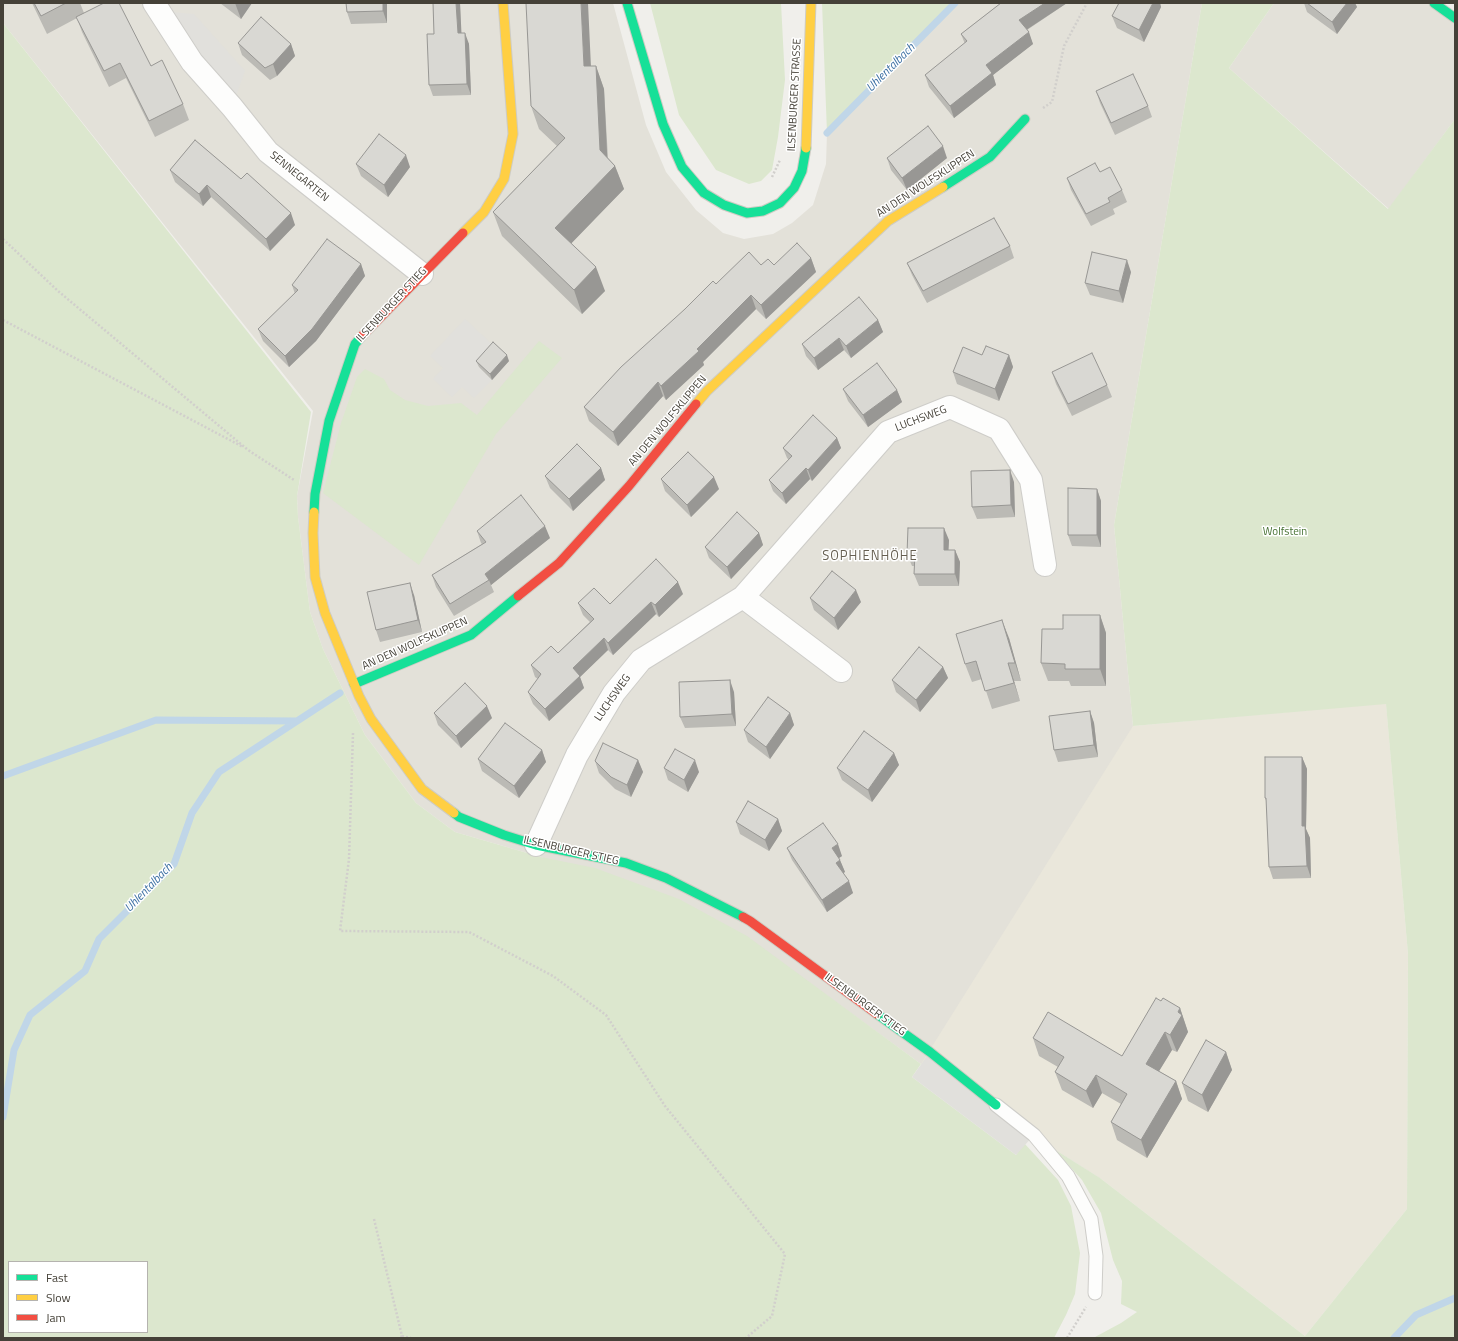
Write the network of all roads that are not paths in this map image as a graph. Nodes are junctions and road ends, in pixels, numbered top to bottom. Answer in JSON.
{"nodes":[{"id":1,"x":154,"y":3,"type":"edge"},
{"id":2,"x":503,"y":3,"type":"edge"},
{"id":3,"x":627,"y":3,"type":"edge"},
{"id":4,"x":811,"y":3,"type":"edge"},
{"id":5,"x":1434,"y":3,"type":"edge"},
{"id":6,"x":1455,"y":18,"type":"edge"},
{"id":7,"x":1025,"y":119,"type":"road end"},
{"id":8,"x":422,"y":274,"type":"junction"},
{"id":9,"x":1046,"y":565,"type":"dead end"},
{"id":10,"x":743,"y":597,"type":"junction"},
{"id":11,"x":841,"y":671,"type":"dead end"},
{"id":12,"x":354,"y":684,"type":"junction"},
{"id":13,"x":536,"y":845,"type":"junction"},
{"id":14,"x":996,"y":1105,"type":"joint"},
{"id":15,"x":1095,"y":1293,"type":"road end"}],
"edges":[{"from":1,"to":8,"type":"street","name":"SENNEGARTEN"},
{"from":2,"to":8,"type":"street","name":"ILSENBURGER STIEG"},
{"from":3,"to":4,"type":"street","name":"ILSENBURGER STRASSE"},
{"from":5,"to":6,"type":"street"},
{"from":7,"to":12,"type":"street","name":"AN DEN WOLFSKLIPPEN"},
{"from":8,"to":12,"type":"street","name":"ILSENBURGER STIEG"},
{"from":9,"to":10,"type":"street","name":"LUCHSWEG"},
{"from":10,"to":11,"type":"street"},
{"from":10,"to":13,"type":"street","name":"LUCHSWEG"},
{"from":12,"to":13,"type":"street","name":"ILSENBURGER STIEG"},
{"from":13,"to":14,"type":"street","name":"ILSENBURGER STIEG"},
{"from":14,"to":15,"type":"lane","name":"ILSENBURGER STIEG"}]}
